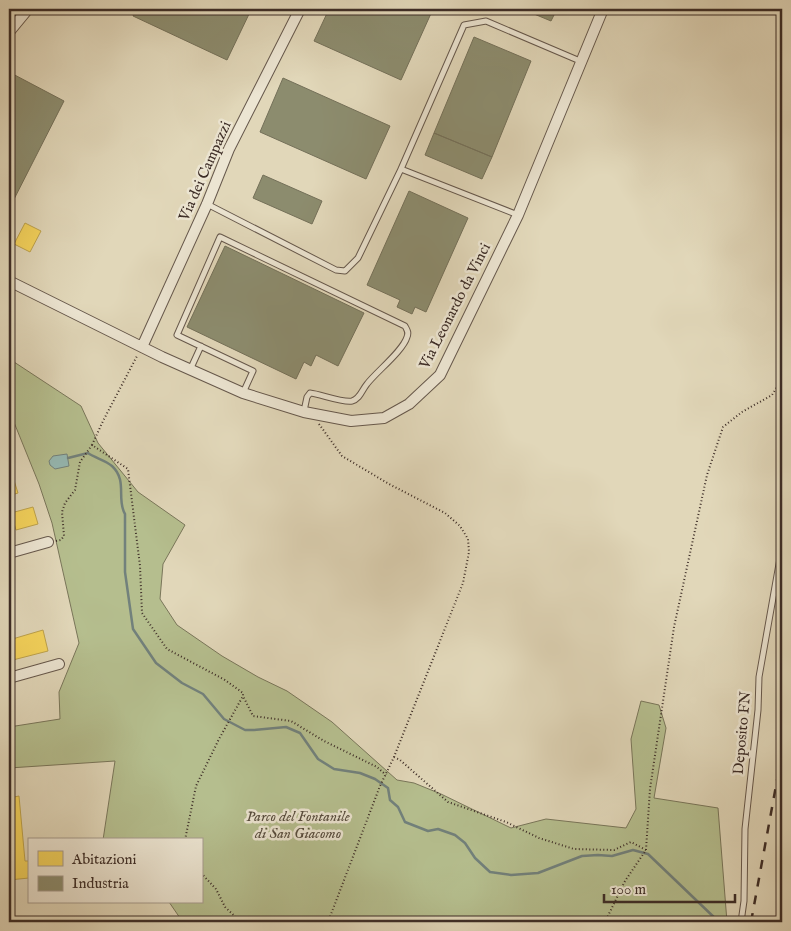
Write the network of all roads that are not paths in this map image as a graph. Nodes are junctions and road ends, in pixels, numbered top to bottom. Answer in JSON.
{"nodes":[{"id":1,"x":28,"y":9,"type":"edge"},
{"id":2,"x":300,"y":9,"type":"edge"},
{"id":3,"x":603,"y":9,"type":"edge"},
{"id":4,"x":9,"y":32,"type":"edge"},
{"id":5,"x":580,"y":61,"type":"junction"},
{"id":6,"x":401,"y":169,"type":"junction"},
{"id":7,"x":207,"y":204,"type":"junction"},
{"id":8,"x":518,"y":215,"type":"junction"},
{"id":9,"x":9,"y":281,"type":"edge"},
{"id":10,"x":201,"y":346,"type":"junction"},
{"id":11,"x":142,"y":347,"type":"junction"},
{"id":12,"x":190,"y":370,"type":"junction"},
{"id":13,"x":243,"y":393,"type":"junction"},
{"id":14,"x":308,"y":413,"type":"junction"},
{"id":15,"x":48,"y":542,"type":"road end"},
{"id":16,"x":782,"y":547,"type":"edge"},
{"id":17,"x":9,"y":553,"type":"edge"},
{"id":18,"x":59,"y":664,"type":"dead end"},
{"id":19,"x":9,"y":678,"type":"edge"},
{"id":20,"x":741,"y":922,"type":"edge"}],
"edges":[{"from":1,"to":4,"type":"street"},
{"from":2,"to":7,"type":"street","name":"Via dei Campazzi"},
{"from":3,"to":5,"type":"street","name":"Via Leonardo da Vinci"},
{"from":5,"to":6,"type":"lane"},
{"from":5,"to":8,"type":"street","name":"Via Leonardo da Vinci"},
{"from":6,"to":7,"type":"lane"},
{"from":6,"to":8,"type":"lane"},
{"from":7,"to":11,"type":"street","name":"Via dei Campazzi"},
{"from":8,"to":14,"type":"street","name":"Via Leonardo da Vinci"},
{"from":9,"to":11,"type":"street","name":"Via Leonardo da Vinci"},
{"from":10,"to":12,"type":"lane"},
{"from":10,"to":13,"type":"lane"},
{"from":10,"to":14,"type":"lane"},
{"from":11,"to":12,"type":"street","name":"Via Leonardo da Vinci"},
{"from":12,"to":13,"type":"street","name":"Via Leonardo da Vinci"},
{"from":13,"to":14,"type":"street","name":"Via Leonardo da Vinci"},
{"from":15,"to":17,"type":"street"},
{"from":16,"to":20,"type":"lane","name":"Deposito FN"},
{"from":18,"to":19,"type":"street"}]}
